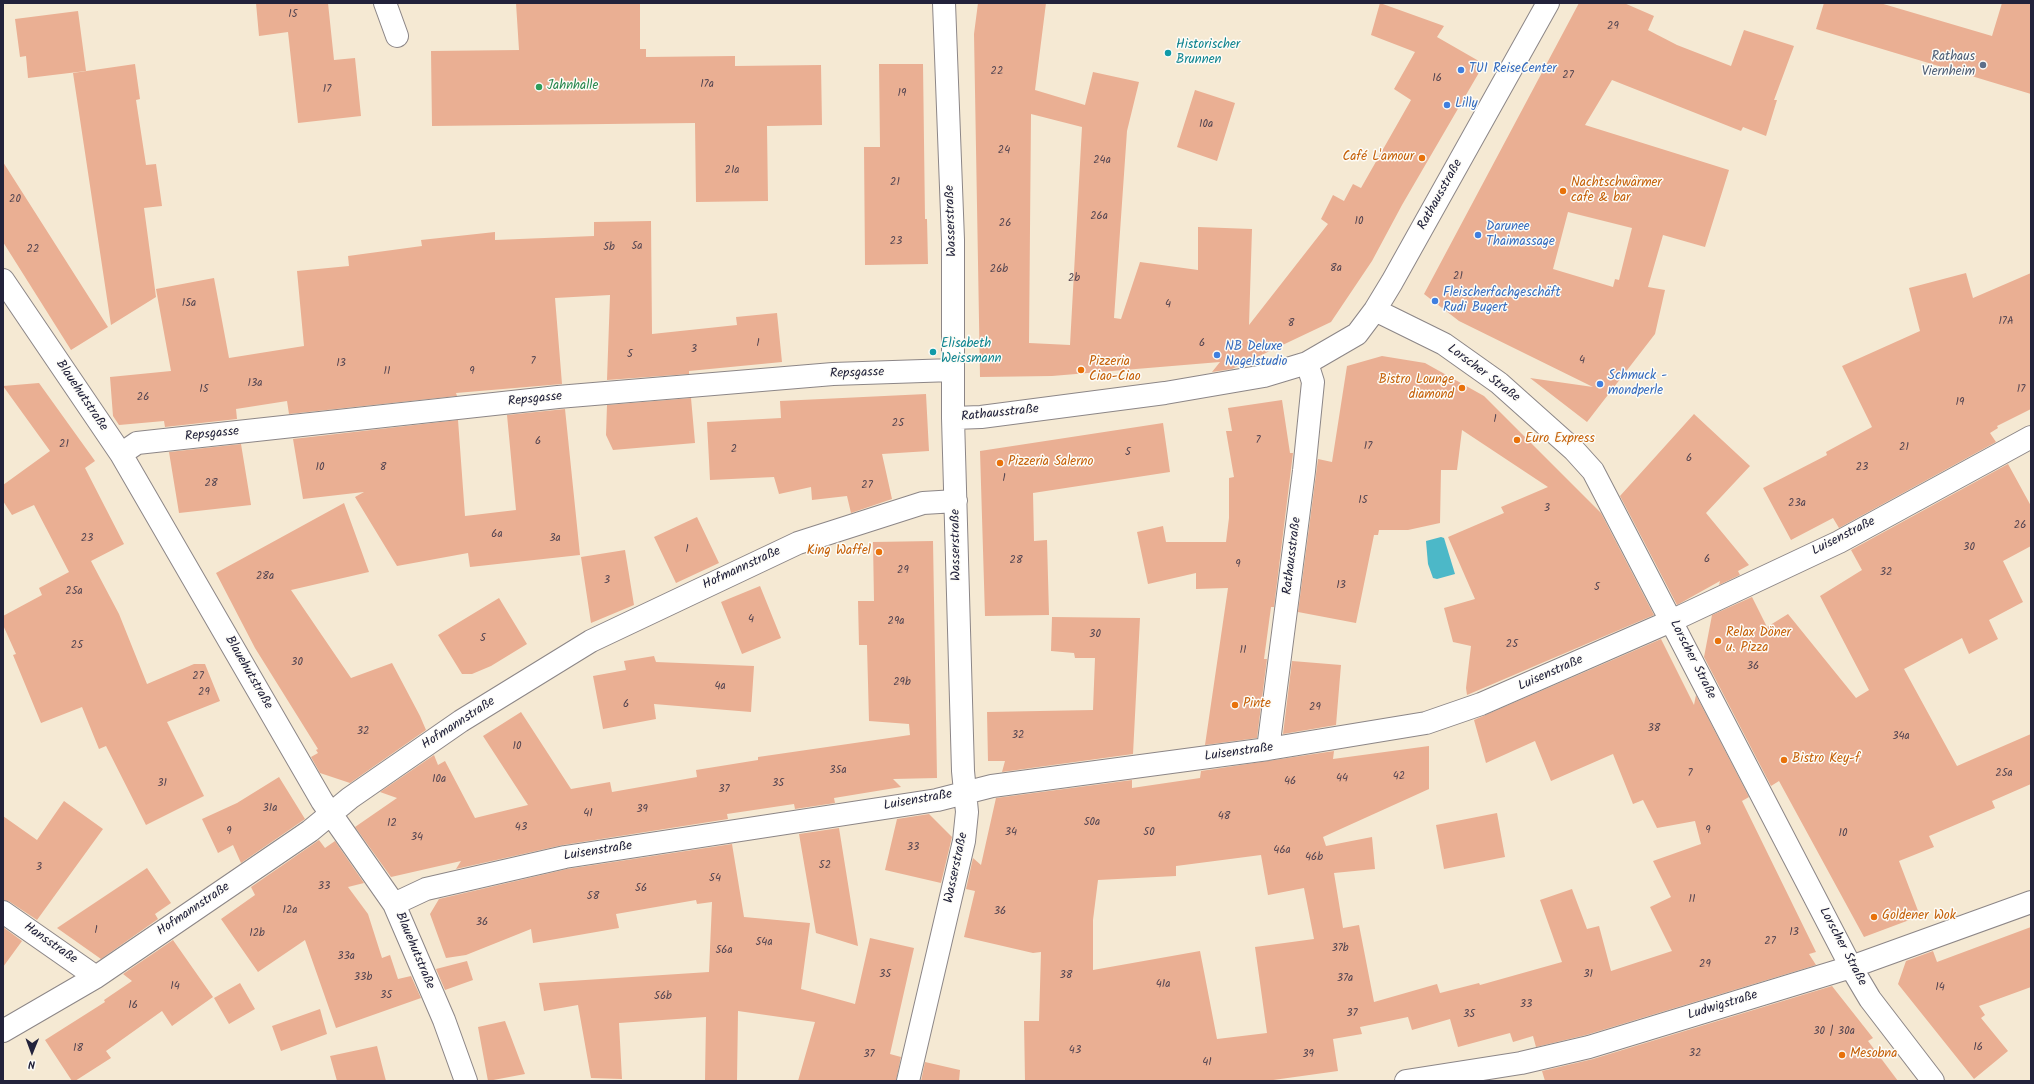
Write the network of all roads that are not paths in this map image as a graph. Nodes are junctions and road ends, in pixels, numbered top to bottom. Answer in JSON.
{"nodes":[{"id":1,"x":385,"y":3,"type":"edge"},
{"id":2,"x":944,"y":3,"type":"edge"},
{"id":3,"x":1548,"y":3,"type":"edge"},
{"id":4,"x":397,"y":36,"type":"dead end"},
{"id":5,"x":3,"y":280,"type":"edge"},
{"id":6,"x":1375,"y":310,"type":"junction"},
{"id":7,"x":1307,"y":363,"type":"junction"},
{"id":8,"x":953,"y":370,"type":"junction"},
{"id":9,"x":953,"y":418,"type":"junction"},
{"id":10,"x":2031,"y":437,"type":"edge"},
{"id":11,"x":121,"y":454,"type":"junction"},
{"id":12,"x":956,"y":501,"type":"junction"},
{"id":13,"x":1671,"y":621,"type":"junction"},
{"id":14,"x":1268,"y":749,"type":"junction"},
{"id":15,"x":965,"y":792,"type":"junction"},
{"id":16,"x":331,"y":814,"type":"junction"},
{"id":17,"x":2031,"y":902,"type":"edge"},
{"id":18,"x":394,"y":904,"type":"junction"},
{"id":19,"x":3,"y":912,"type":"edge"},
{"id":20,"x":1851,"y":967,"type":"junction"},
{"id":21,"x":96,"y":977,"type":"junction"},
{"id":22,"x":3,"y":1031,"type":"edge"},
{"id":23,"x":466,"y":1081,"type":"edge"},
{"id":24,"x":908,"y":1081,"type":"edge"},
{"id":25,"x":1406,"y":1081,"type":"edge"},
{"id":26,"x":1933,"y":1081,"type":"edge"}],
"edges":[{"from":1,"to":4,"type":"street"},
{"from":2,"to":8,"type":"street","name":"Wasserstraße"},
{"from":3,"to":6,"type":"street","name":"Rathausstraße"},
{"from":5,"to":11,"type":"street","name":"Blauehutstraße"},
{"from":6,"to":7,"type":"street","name":"Rathausstraße"},
{"from":6,"to":13,"type":"street","name":"Lorscher Straße"},
{"from":7,"to":9,"type":"street","name":"Rathausstraße"},
{"from":7,"to":14,"type":"street","name":"Rathausstraße"},
{"from":8,"to":9,"type":"street","name":"Wasserstraße"},
{"from":8,"to":11,"type":"street","name":"Repsgasse"},
{"from":9,"to":12,"type":"street","name":"Wasserstraße"},
{"from":10,"to":13,"type":"street","name":"Luisenstraße"},
{"from":11,"to":16,"type":"street","name":"Blauehutstraße"},
{"from":12,"to":15,"type":"street","name":"Wasserstraße"},
{"from":12,"to":16,"type":"street","name":"Hofmannstraße"},
{"from":13,"to":14,"type":"street","name":"Luisenstraße"},
{"from":13,"to":20,"type":"street","name":"Lorscher Straße"},
{"from":14,"to":15,"type":"street","name":"Luisenstraße"},
{"from":15,"to":18,"type":"street","name":"Luisenstraße"},
{"from":15,"to":24,"type":"street","name":"Wasserstraße"},
{"from":16,"to":18,"type":"street","name":"Blauehutstraße"},
{"from":16,"to":21,"type":"street","name":"Hofmannstraße"},
{"from":17,"to":20,"type":"street","name":"Ludwigstraße"},
{"from":18,"to":23,"type":"street","name":"Blauehutstraße"},
{"from":19,"to":21,"type":"street","name":"Hansstraße"},
{"from":20,"to":25,"type":"street","name":"Ludwigstraße"},
{"from":20,"to":26,"type":"street","name":"Lorscher Straße"},
{"from":21,"to":22,"type":"street","name":"Hofmannstraße"}]}
